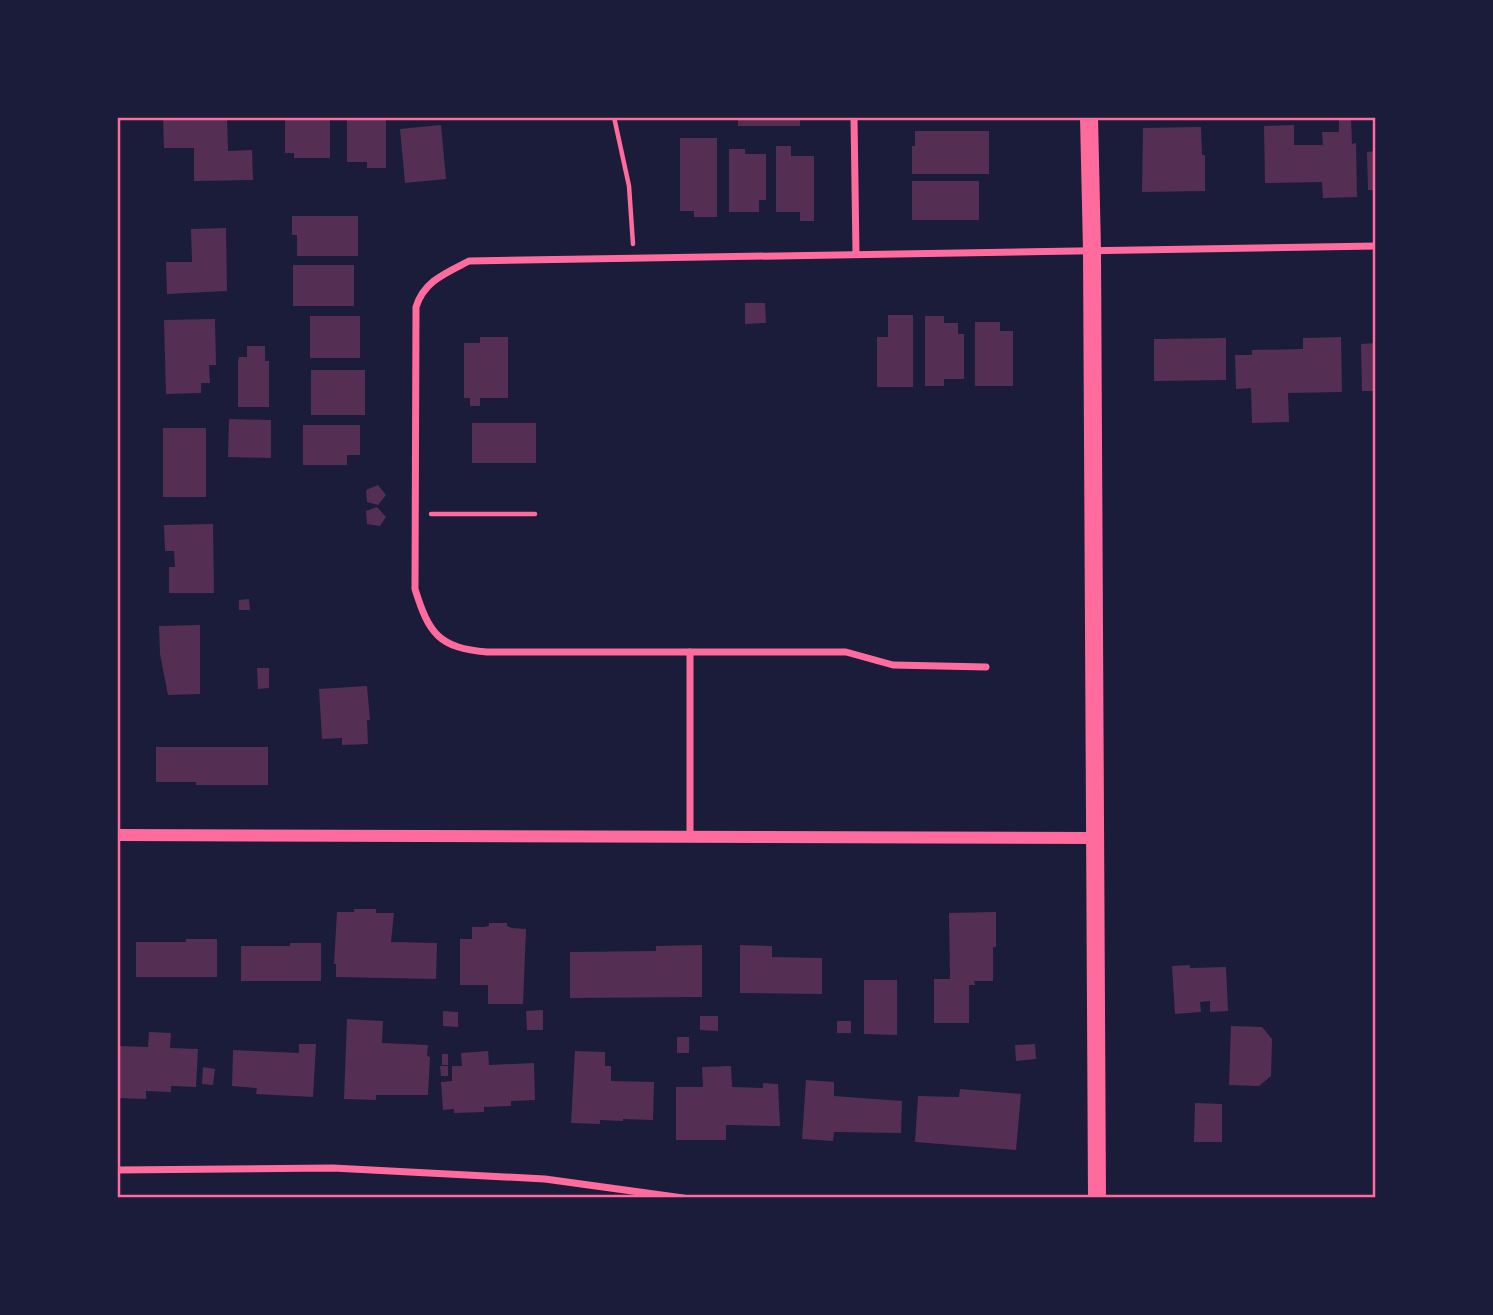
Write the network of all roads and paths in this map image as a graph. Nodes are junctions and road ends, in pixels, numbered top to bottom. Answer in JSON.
{"nodes":[{"id":1,"x":614,"y":117,"type":"edge"},
{"id":2,"x":854,"y":117,"type":"edge"},
{"id":3,"x":1089,"y":117,"type":"edge"},
{"id":4,"x":1376,"y":246,"type":"edge"},
{"id":5,"x":1093,"y":250,"type":"junction"},
{"id":6,"x":856,"y":254,"type":"junction"},
{"id":7,"x":633,"y":257,"type":"junction"},
{"id":8,"x":416,"y":514,"type":"junction"},
{"id":9,"x":535,"y":514,"type":"dead end"},
{"id":10,"x":690,"y":652,"type":"junction"},
{"id":11,"x":986,"y":667,"type":"dead end"},
{"id":12,"x":117,"y":835,"type":"edge"},
{"id":13,"x":690,"y":837,"type":"junction"},
{"id":14,"x":1095,"y":838,"type":"junction"},
{"id":15,"x":117,"y":1170,"type":"edge"},
{"id":16,"x":683,"y":1198,"type":"edge"},
{"id":17,"x":1095,"y":1198,"type":"edge"}],
"edges":[{"from":1,"to":7,"type":"path"},
{"from":2,"to":6,"type":"street"},
{"from":3,"to":5,"type":"main road"},
{"from":4,"to":5,"type":"street"},
{"from":5,"to":6,"type":"street"},
{"from":5,"to":14,"type":"main road"},
{"from":6,"to":7,"type":"street"},
{"from":7,"to":8,"type":"street"},
{"from":8,"to":9,"type":"path"},
{"from":8,"to":10,"type":"street"},
{"from":10,"to":11,"type":"street"},
{"from":10,"to":13,"type":"street"},
{"from":12,"to":13,"type":"street"},
{"from":13,"to":14,"type":"street"},
{"from":14,"to":17,"type":"main road"},
{"from":15,"to":16,"type":"street"}]}
